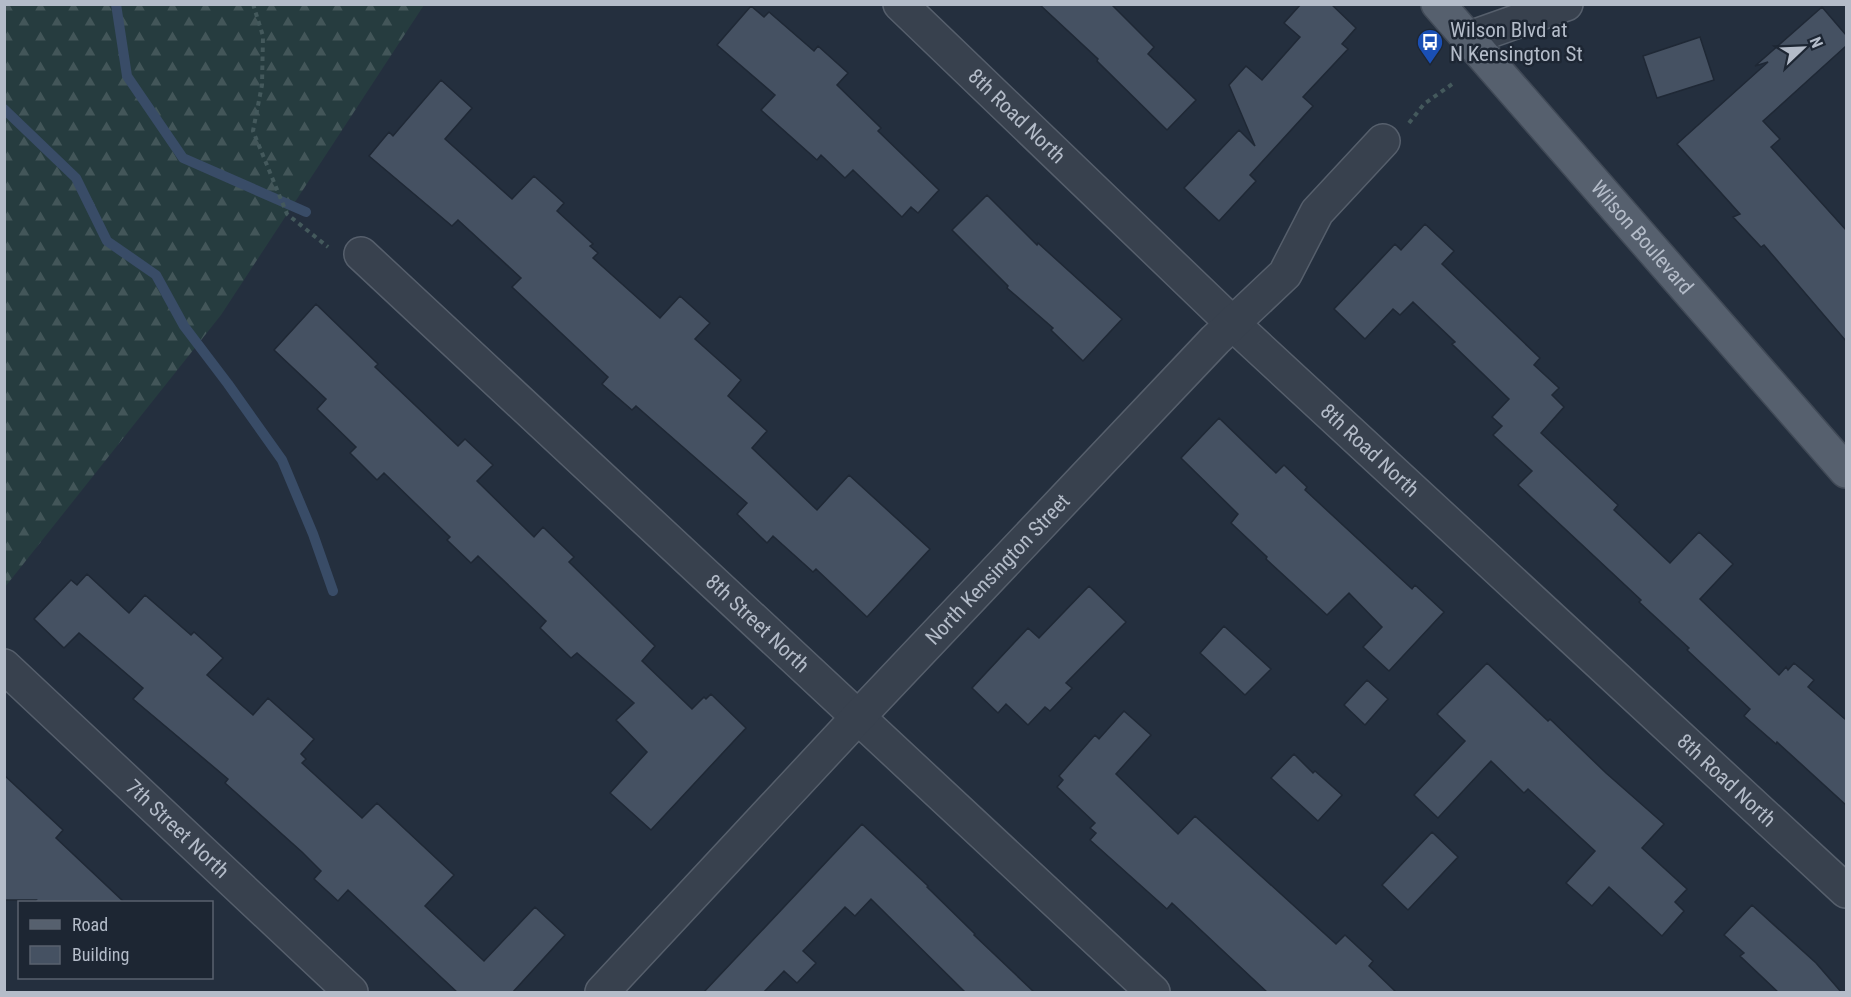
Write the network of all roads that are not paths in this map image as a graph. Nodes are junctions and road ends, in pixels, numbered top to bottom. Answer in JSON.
{"nodes":[{"id":1,"x":900,"y":4,"type":"edge"},
{"id":2,"x":1438,"y":4,"type":"edge"},
{"id":3,"x":1566,"y":4,"type":"edge"},
{"id":4,"x":1467,"y":39,"type":"junction"},
{"id":5,"x":1383,"y":141,"type":"dead end"},
{"id":6,"x":361,"y":254,"type":"road end"},
{"id":7,"x":1232,"y":322,"type":"junction"},
{"id":8,"x":1846,"y":471,"type":"edge"},
{"id":9,"x":4,"y":666,"type":"edge"},
{"id":10,"x":859,"y":716,"type":"junction"},
{"id":11,"x":1846,"y":891,"type":"edge"},
{"id":12,"x":351,"y":993,"type":"edge"},
{"id":13,"x":602,"y":993,"type":"edge"},
{"id":14,"x":1153,"y":993,"type":"edge"}],
"edges":[{"from":1,"to":7,"type":"street","name":"8th Road North"},
{"from":2,"to":4,"type":"main road","name":"Wilson Boulevard"},
{"from":3,"to":4,"type":"street"},
{"from":4,"to":8,"type":"main road","name":"Wilson Boulevard"},
{"from":5,"to":7,"type":"street","name":"North Kensington Street"},
{"from":6,"to":10,"type":"street","name":"8th Street North"},
{"from":7,"to":10,"type":"street","name":"North Kensington Street"},
{"from":7,"to":11,"type":"street","name":"8th Road North"},
{"from":9,"to":12,"type":"street","name":"7th Street North"},
{"from":10,"to":13,"type":"street","name":"North Kensington Street"},
{"from":10,"to":14,"type":"street","name":"8th Street North"}]}
